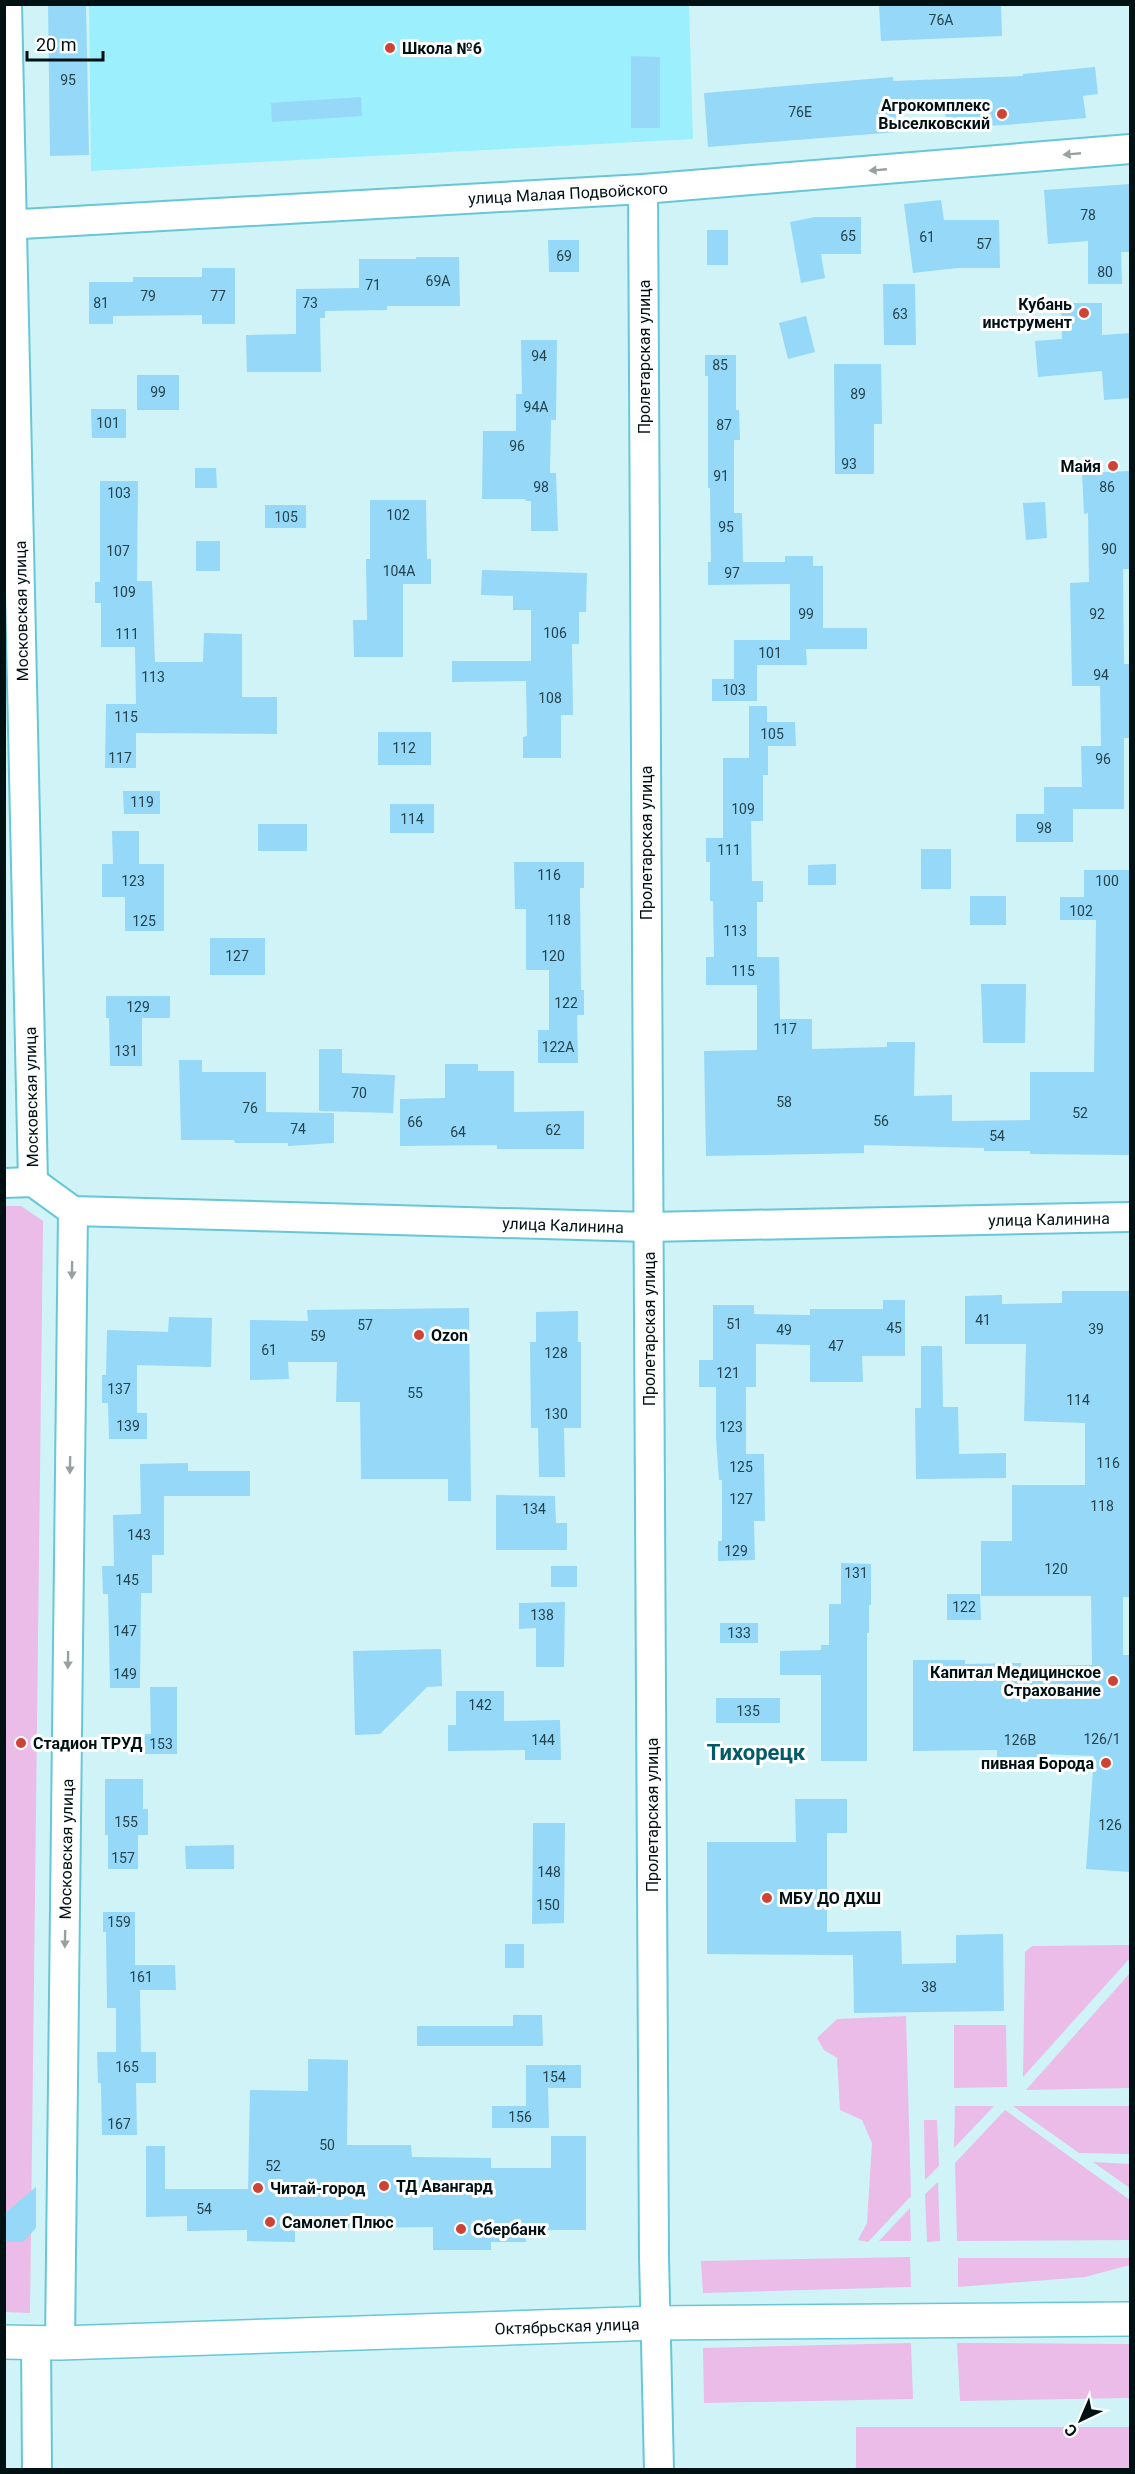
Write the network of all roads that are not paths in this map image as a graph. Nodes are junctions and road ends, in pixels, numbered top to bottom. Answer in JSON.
{"nodes":[{"id":1,"x":7,"y":4,"type":"edge"},
{"id":2,"x":1131,"y":149,"type":"edge"},
{"id":3,"x":643,"y":189,"type":"junction"},
{"id":4,"x":8,"y":225,"type":"edge"},
{"id":5,"x":33,"y":1182,"type":"junction"},
{"id":6,"x":4,"y":1183,"type":"edge"},
{"id":7,"x":73,"y":1211,"type":"junction"},
{"id":8,"x":1131,"y":1217,"type":"edge"},
{"id":9,"x":648,"y":1227,"type":"junction"},
{"id":10,"x":1131,"y":2319,"type":"edge"},
{"id":11,"x":657,"y":2323,"type":"junction"},
{"id":12,"x":33,"y":2342,"type":"edge"},
{"id":13,"x":37,"y":2469,"type":"edge"},
{"id":14,"x":659,"y":2469,"type":"edge"}],
"edges":[{"from":1,"to":4,"type":"street","name":"Московская улица"},
{"from":2,"to":3,"type":"street","name":"улица Малая Подвойского","one_way":true},
{"from":3,"to":4,"type":"street","name":"улица Малая Подвойского"},
{"from":3,"to":9,"type":"street","name":"Пролетарская улица"},
{"from":4,"to":5,"type":"street","name":"Московская улица"},
{"from":5,"to":6,"type":"street"},
{"from":5,"to":7,"type":"street"},
{"from":7,"to":9,"type":"street","name":"улица Калинина"},
{"from":7,"to":12,"type":"street","name":"Московская улица","one_way":true},
{"from":8,"to":9,"type":"street","name":"улица Калинина"},
{"from":9,"to":11,"type":"street","name":"Пролетарская улица"},
{"from":10,"to":11,"type":"main road","name":"Октябрьская улица"},
{"from":11,"to":12,"type":"main road","name":"Октябрьская улица"},
{"from":11,"to":14,"type":"street","name":"Пролетарская улица"},
{"from":12,"to":13,"type":"street","name":"Московская улица"}]}
